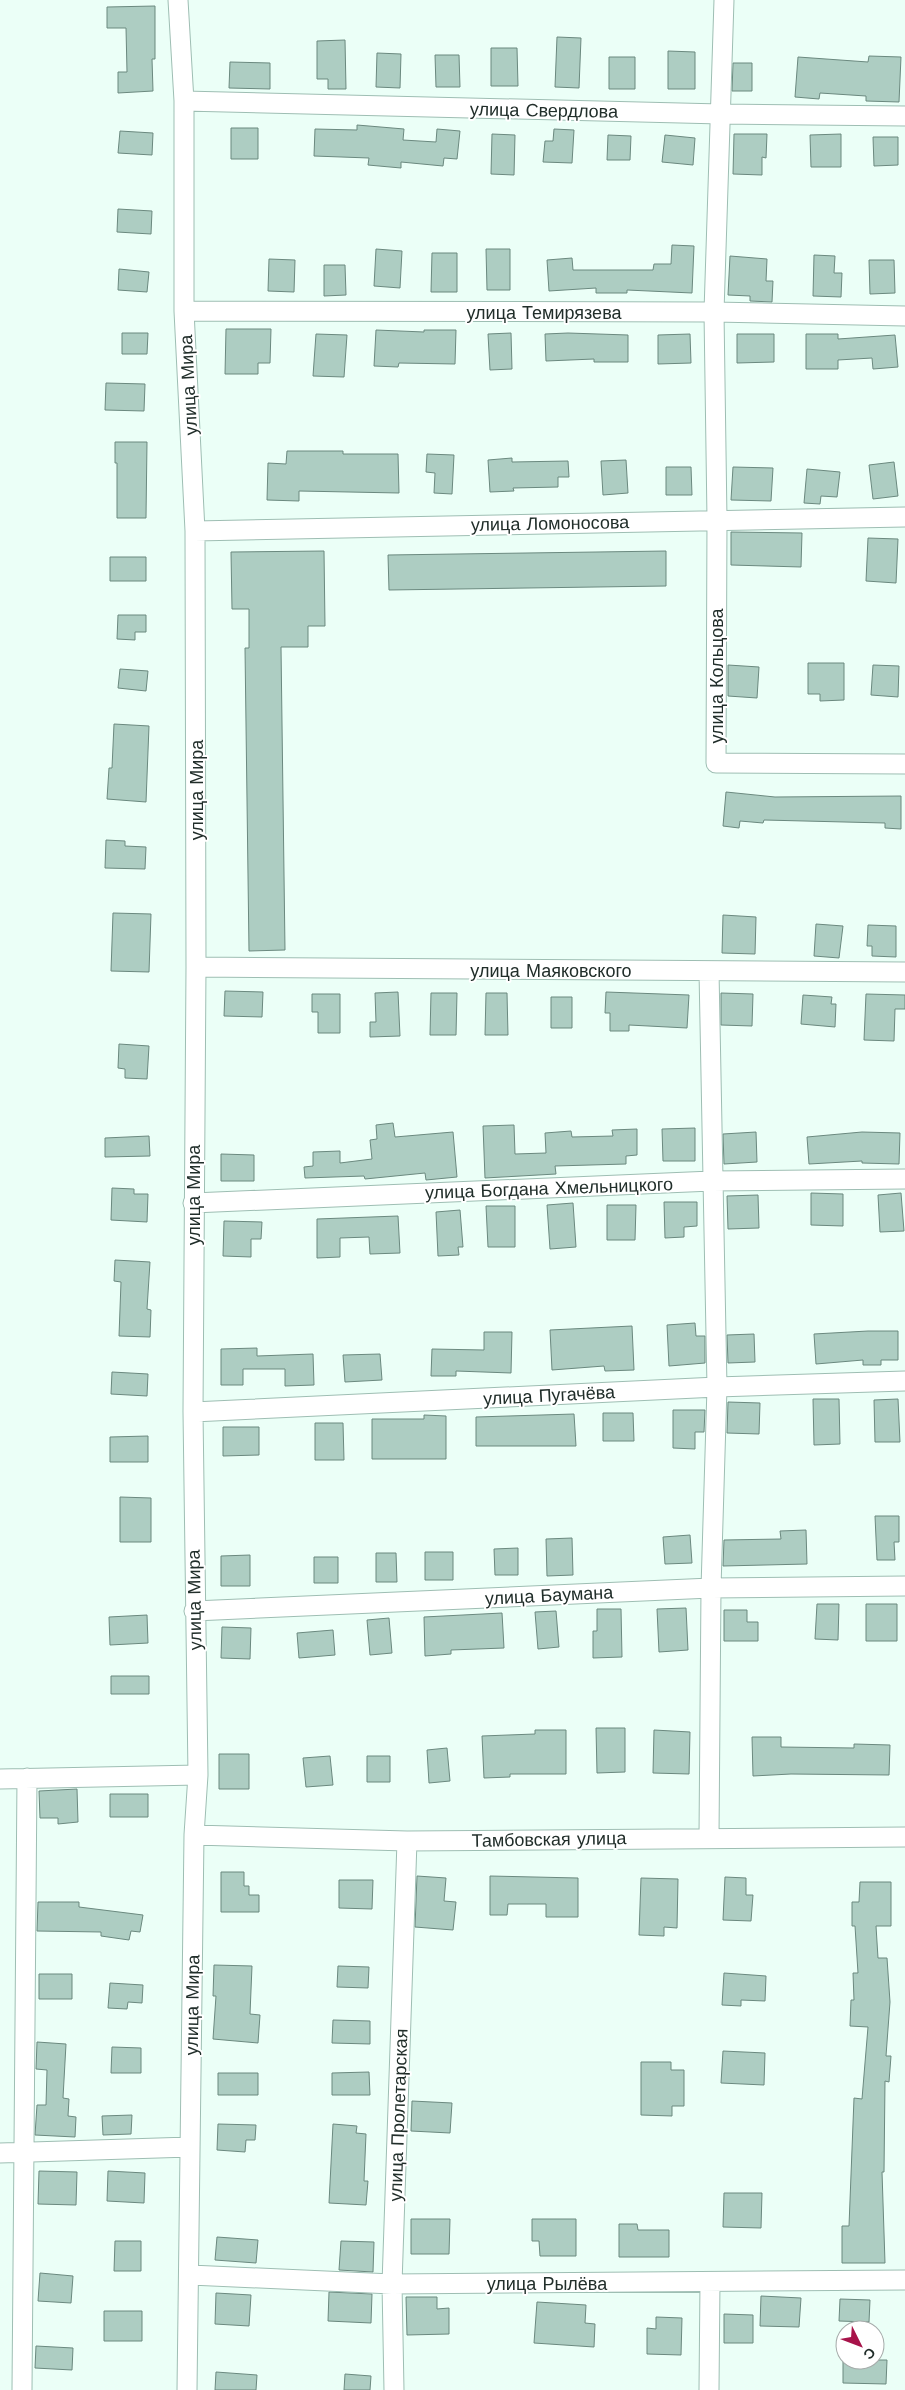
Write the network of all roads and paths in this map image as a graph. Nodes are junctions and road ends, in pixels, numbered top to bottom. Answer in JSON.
{"nodes":[{"id":1,"x":178,"y":0,"type":"edge"},
{"id":2,"x":724,"y":0,"type":"edge"},
{"id":3,"x":184,"y":101,"type":"junction"},
{"id":4,"x":721,"y":114,"type":"junction"},
{"id":5,"x":905,"y":116,"type":"edge"},
{"id":6,"x":184,"y":311,"type":"junction"},
{"id":7,"x":714,"y":312,"type":"junction"},
{"id":8,"x":905,"y":316,"type":"edge"},
{"id":9,"x":905,"y":517,"type":"edge"},
{"id":10,"x":717,"y":519,"type":"junction"},
{"id":11,"x":196,"y":531,"type":"junction"},
{"id":12,"x":905,"y":764,"type":"edge"},
{"id":13,"x":196,"y":967,"type":"junction"},
{"id":14,"x":709,"y":971,"type":"junction"},
{"id":15,"x":905,"y":972,"type":"edge"},
{"id":16,"x":905,"y":1179,"type":"edge"},
{"id":17,"x":712,"y":1181,"type":"junction"},
{"id":18,"x":193,"y":1203,"type":"junction"},
{"id":19,"x":905,"y":1381,"type":"edge"},
{"id":20,"x":716,"y":1387,"type":"junction"},
{"id":21,"x":193,"y":1412,"type":"junction"},
{"id":22,"x":905,"y":1586,"type":"edge"},
{"id":23,"x":711,"y":1588,"type":"junction"},
{"id":24,"x":194,"y":1610,"type":"junction"},
{"id":25,"x":198,"y":1775,"type":"junction"},
{"id":26,"x":0,"y":1778,"type":"edge"},
{"id":27,"x":28,"y":1778,"type":"junction"},
{"id":28,"x":194,"y":1835,"type":"junction"},
{"id":29,"x":709,"y":1837,"type":"junction"},
{"id":30,"x":905,"y":1837,"type":"edge"},
{"id":31,"x":407,"y":1841,"type":"junction"},
{"id":32,"x":190,"y":2147,"type":"junction"},
{"id":33,"x":0,"y":2153,"type":"edge"},
{"id":34,"x":25,"y":2153,"type":"junction"},
{"id":35,"x":190,"y":2276,"type":"junction"},
{"id":36,"x":905,"y":2280,"type":"edge"},
{"id":37,"x":710,"y":2282,"type":"junction"},
{"id":38,"x":392,"y":2284,"type":"junction"},
{"id":39,"x":22,"y":2390,"type":"edge"},
{"id":40,"x":187,"y":2390,"type":"edge"},
{"id":41,"x":394,"y":2390,"type":"edge"},
{"id":42,"x":709,"y":2390,"type":"edge"}],
"edges":[{"from":1,"to":3,"type":"street","name":"улица Мира"},
{"from":2,"to":4,"type":"street"},
{"from":3,"to":4,"type":"street","name":"улица Свердлова"},
{"from":3,"to":6,"type":"street","name":"улица Мира"},
{"from":4,"to":5,"type":"street","name":"улица Свердлова"},
{"from":4,"to":7,"type":"street"},
{"from":6,"to":7,"type":"street","name":"улица Темирязева"},
{"from":6,"to":11,"type":"street","name":"улица Мира"},
{"from":7,"to":8,"type":"street","name":"улица Темирязева"},
{"from":7,"to":10,"type":"street"},
{"from":9,"to":10,"type":"street","name":"улица Ломоносова"},
{"from":10,"to":11,"type":"street","name":"улица Ломоносова"},
{"from":10,"to":12,"type":"street","name":"улица Кольцова"},
{"from":11,"to":13,"type":"street","name":"улица Мира"},
{"from":13,"to":14,"type":"street","name":"улица Маяковского"},
{"from":13,"to":18,"type":"street","name":"улица Мира"},
{"from":14,"to":15,"type":"street","name":"улица Маяковского"},
{"from":14,"to":17,"type":"street"},
{"from":16,"to":17,"type":"street","name":"улица Богдана Хмельницкого"},
{"from":17,"to":18,"type":"street","name":"улица Богдана Хмельницкого"},
{"from":17,"to":20,"type":"street"},
{"from":18,"to":21,"type":"street","name":"улица Мира"},
{"from":19,"to":20,"type":"street","name":"улица Пугачёва"},
{"from":20,"to":21,"type":"street","name":"улица Пугачёва"},
{"from":20,"to":23,"type":"street"},
{"from":21,"to":24,"type":"street","name":"улица Мира"},
{"from":22,"to":23,"type":"street","name":"улица Баумана"},
{"from":23,"to":24,"type":"street","name":"улица Баумана"},
{"from":23,"to":29,"type":"street"},
{"from":24,"to":25,"type":"street","name":"улица Мира"},
{"from":25,"to":27,"type":"street"},
{"from":25,"to":28,"type":"street","name":"улица Мира"},
{"from":26,"to":27,"type":"street"},
{"from":27,"to":34,"type":"street"},
{"from":28,"to":31,"type":"street","name":"Тамбовская улица"},
{"from":28,"to":32,"type":"street","name":"улица Мира"},
{"from":29,"to":30,"type":"street","name":"Тамбовская улица"},
{"from":29,"to":31,"type":"street","name":"Тамбовская улица"},
{"from":31,"to":38,"type":"street","name":"улица Пролетарская"},
{"from":32,"to":34,"type":"street"},
{"from":32,"to":35,"type":"street","name":"улица Мира"},
{"from":33,"to":34,"type":"street"},
{"from":34,"to":39,"type":"street"},
{"from":35,"to":38,"type":"street","name":"улица Рылёва"},
{"from":35,"to":40,"type":"street","name":"улица Мира"},
{"from":36,"to":37,"type":"street","name":"улица Рылёва"},
{"from":37,"to":38,"type":"street","name":"улица Рылёва"},
{"from":37,"to":42,"type":"street"},
{"from":38,"to":41,"type":"street","name":"улица Пролетарская"}]}
